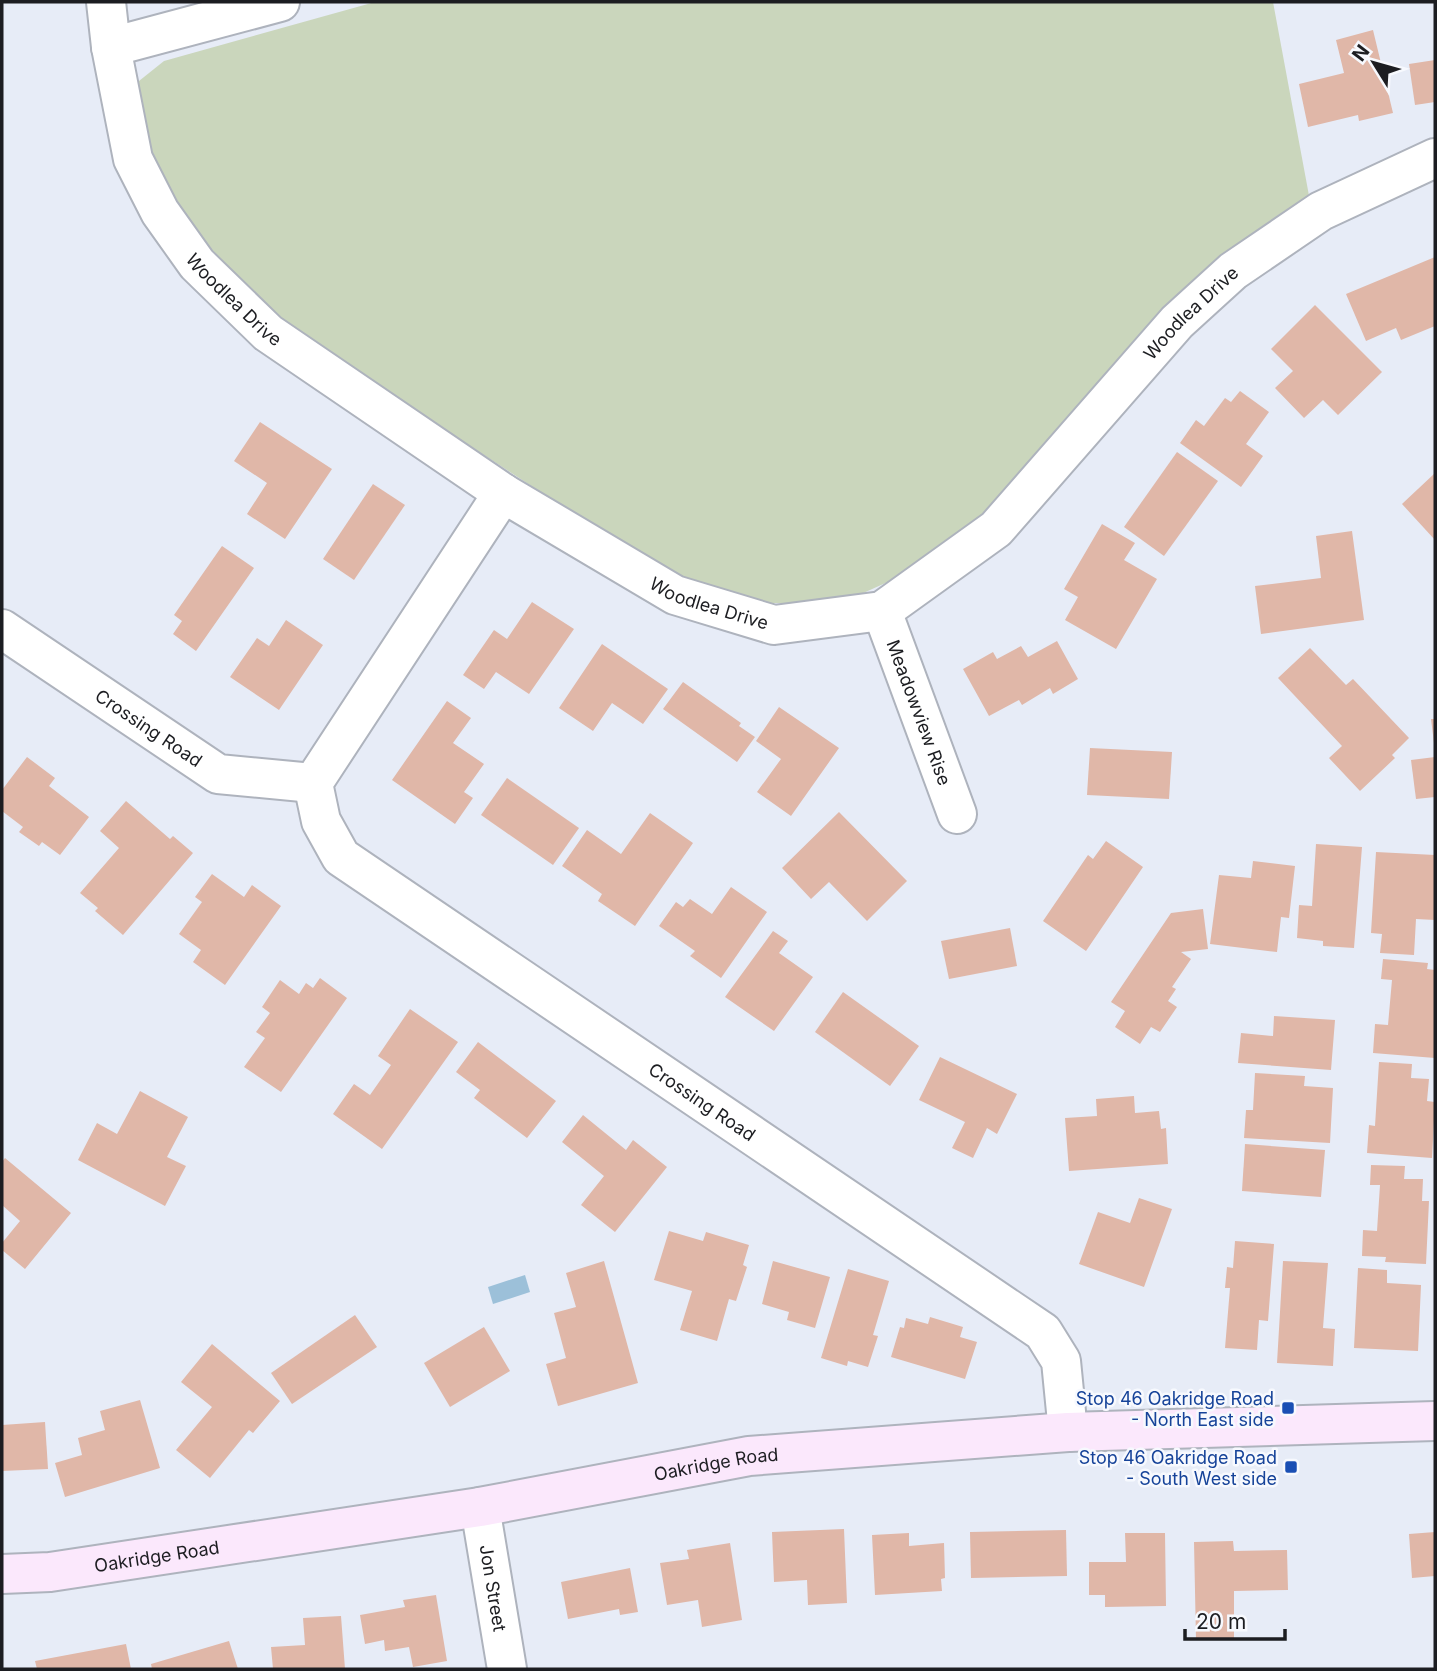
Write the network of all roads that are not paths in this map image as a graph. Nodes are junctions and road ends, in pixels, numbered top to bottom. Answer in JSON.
{"nodes":[{"id":1,"x":106,"y":2,"type":"edge"},
{"id":2,"x":280,"y":2,"type":"edge"},
{"id":3,"x":111,"y":47,"type":"junction"},
{"id":4,"x":1435,"y":158,"type":"edge"},
{"id":5,"x":503,"y":493,"type":"junction"},
{"id":6,"x":882,"y":611,"type":"junction"},
{"id":7,"x":2,"y":629,"type":"edge"},
{"id":8,"x":313,"y":783,"type":"junction"},
{"id":9,"x":957,"y":814,"type":"dead end"},
{"id":10,"x":1435,"y":1421,"type":"edge"},
{"id":11,"x":1068,"y":1432,"type":"junction"},
{"id":12,"x":480,"y":1507,"type":"junction"},
{"id":13,"x":2,"y":1574,"type":"edge"},
{"id":14,"x":507,"y":1669,"type":"edge"}],
"edges":[{"from":1,"to":3,"type":"street","name":"Woodlea Drive"},
{"from":2,"to":3,"type":"street"},
{"from":3,"to":5,"type":"street","name":"Woodlea Drive"},
{"from":4,"to":6,"type":"street","name":"Woodlea Drive"},
{"from":5,"to":6,"type":"street","name":"Woodlea Drive"},
{"from":5,"to":8,"type":"street"},
{"from":6,"to":9,"type":"street","name":"Meadowview Rise"},
{"from":7,"to":8,"type":"street","name":"Crossing Road"},
{"from":8,"to":11,"type":"street","name":"Crossing Road"},
{"from":10,"to":11,"type":"street","name":"Oakridge Road"},
{"from":11,"to":12,"type":"street","name":"Oakridge Road"},
{"from":12,"to":13,"type":"street","name":"Oakridge Road"},
{"from":12,"to":14,"type":"street","name":"Jon Street"}]}
